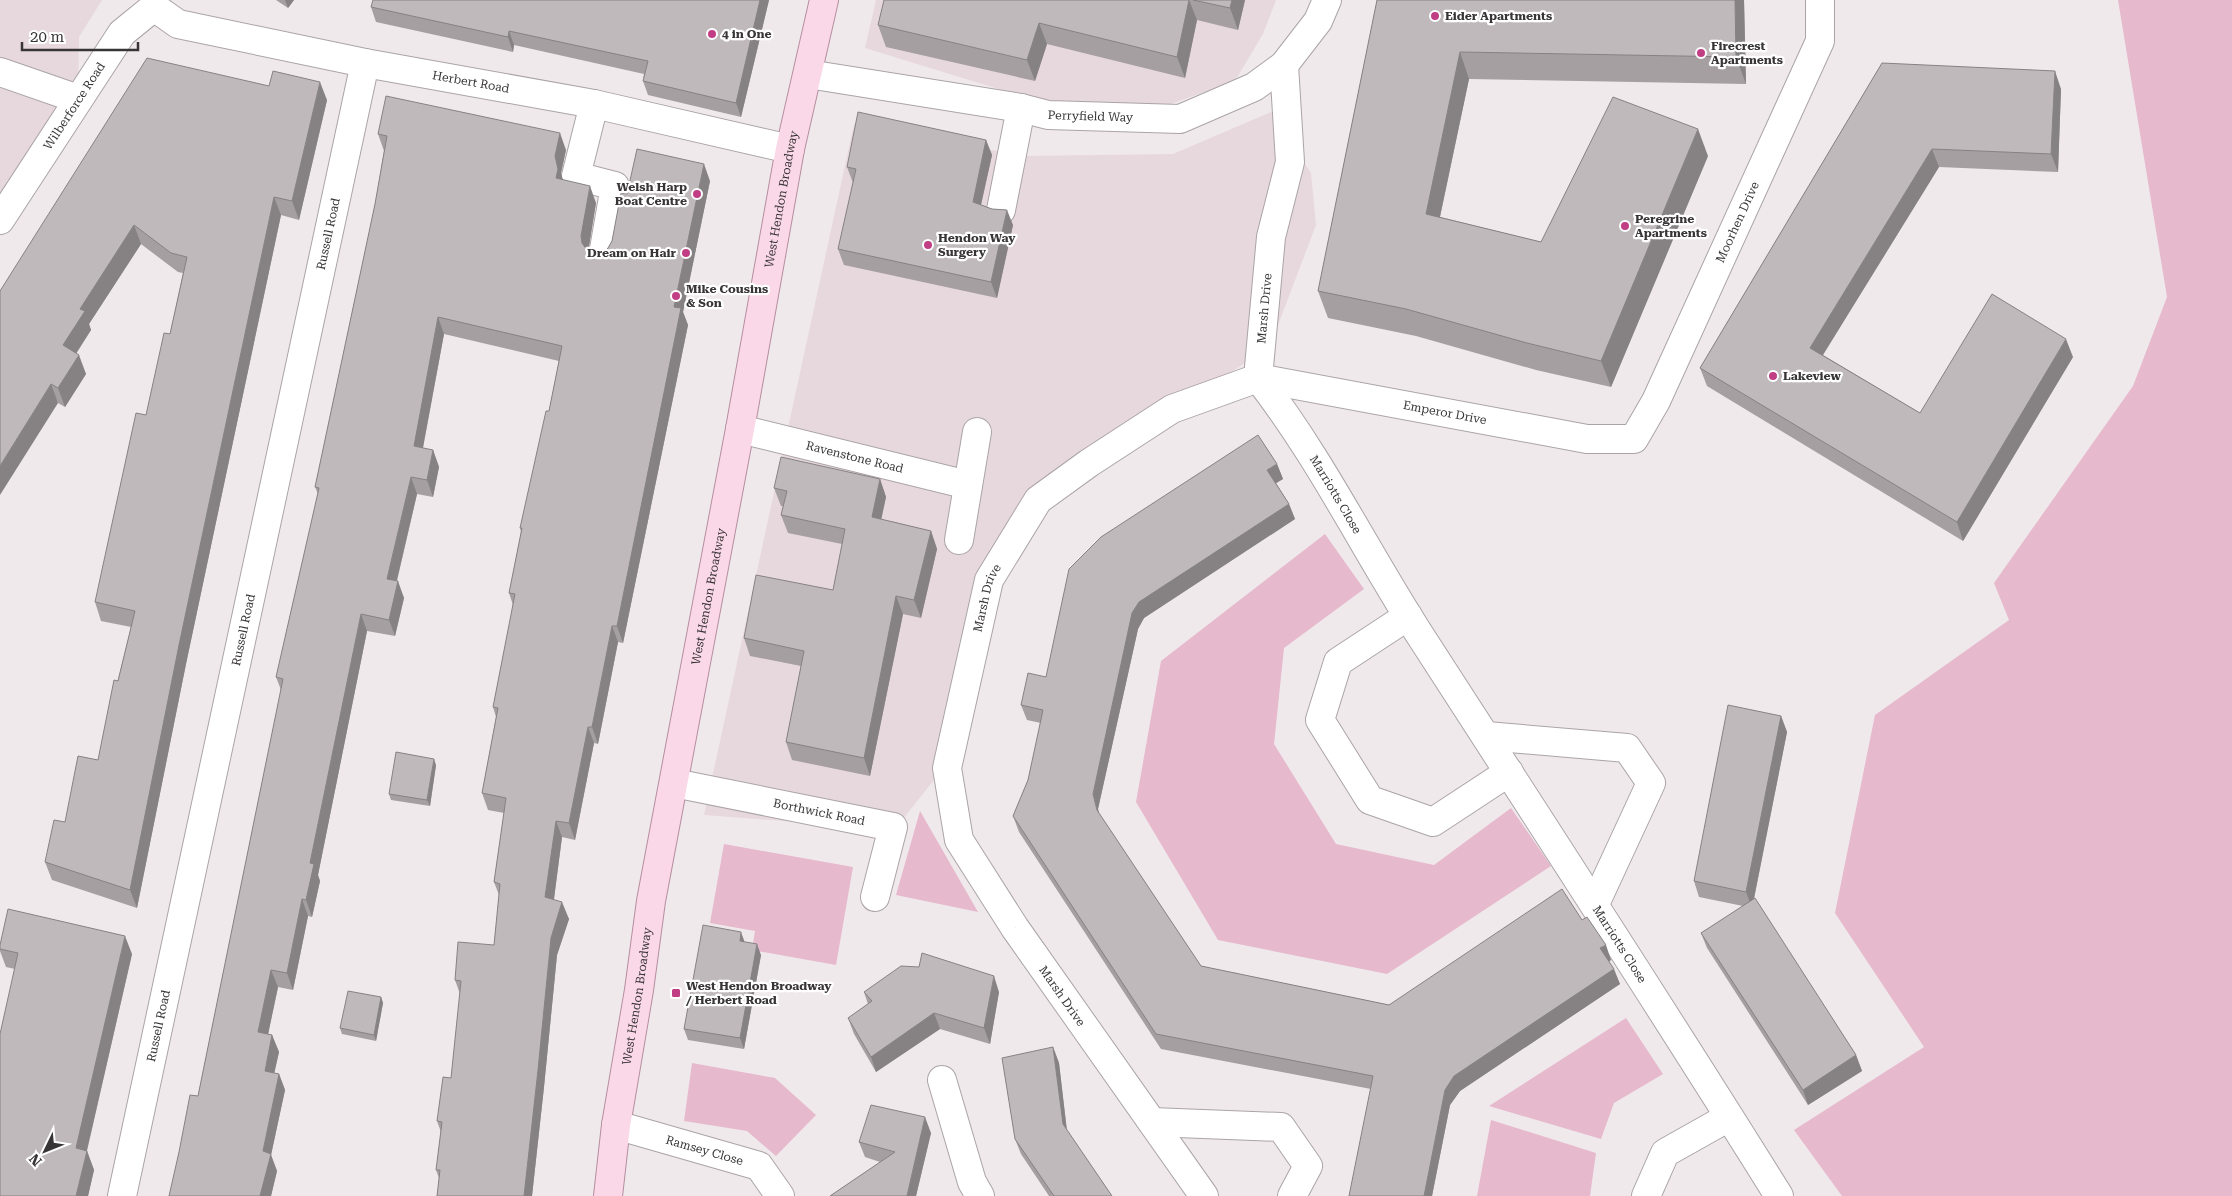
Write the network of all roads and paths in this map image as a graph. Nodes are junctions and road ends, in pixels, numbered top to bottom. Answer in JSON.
{"nodes":[{"id":1,"x":824,"y":0,"type":"edge"},
{"id":2,"x":1327,"y":0,"type":"edge"},
{"id":3,"x":1820,"y":0,"type":"edge"},
{"id":4,"x":153,"y":3,"type":"edge"},
{"id":5,"x":365,"y":63,"type":"junction"},
{"id":6,"x":1284,"y":65,"type":"junction"},
{"id":7,"x":808,"y":74,"type":"junction"},
{"id":8,"x":1,"y":75,"type":"edge"},
{"id":9,"x":78,"y":99,"type":"junction"},
{"id":10,"x":594,"y":104,"type":"junction"},
{"id":11,"x":1021,"y":108,"type":"junction"},
{"id":12,"x":790,"y":149,"type":"junction"},
{"id":13,"x":1000,"y":210,"type":"edge"},
{"id":14,"x":0,"y":220,"type":"edge"},
{"id":15,"x":603,"y":255,"type":"edge"},
{"id":16,"x":1258,"y":378,"type":"junction"},
{"id":17,"x":740,"y":429,"type":"junction"},
{"id":18,"x":977,"y":432,"type":"dead end"},
{"id":19,"x":1634,"y":439,"type":"joint"},
{"id":20,"x":968,"y":485,"type":"junction"},
{"id":21,"x":959,"y":540,"type":"dead end"},
{"id":22,"x":1408,"y":616,"type":"junction"},
{"id":23,"x":1486,"y":736,"type":"junction"},
{"id":24,"x":1509,"y":772,"type":"junction"},
{"id":25,"x":674,"y":783,"type":"junction"},
{"id":26,"x":875,"y":897,"type":"dead end"},
{"id":27,"x":1594,"y":904,"type":"junction"},
{"id":28,"x":942,"y":1080,"type":"dead end"},
{"id":29,"x":1729,"y":1117,"type":"junction"},
{"id":30,"x":1152,"y":1122,"type":"junction"},
{"id":31,"x":616,"y":1125,"type":"junction"},
{"id":32,"x":122,"y":1196,"type":"edge"},
{"id":33,"x":608,"y":1196,"type":"edge"},
{"id":34,"x":780,"y":1196,"type":"edge"},
{"id":35,"x":980,"y":1196,"type":"edge"},
{"id":36,"x":1204,"y":1196,"type":"edge"},
{"id":37,"x":1292,"y":1196,"type":"edge"},
{"id":38,"x":1646,"y":1196,"type":"edge"},
{"id":39,"x":1778,"y":1196,"type":"edge"}],
"edges":[{"from":1,"to":7,"type":"main road","name":"West Hendon Broadway"},
{"from":2,"to":6,"type":"street","name":"Perryfield Way"},
{"from":3,"to":19,"type":"street","name":"Moorhen Drive"},
{"from":4,"to":5,"type":"street","name":"Herbert Road"},
{"from":4,"to":9,"type":"street","name":"Wilberforce Road"},
{"from":5,"to":10,"type":"street","name":"Herbert Road"},
{"from":5,"to":32,"type":"street","name":"Russell Road"},
{"from":6,"to":11,"type":"street","name":"Perryfield Way"},
{"from":6,"to":16,"type":"street","name":"Marsh Drive"},
{"from":7,"to":11,"type":"street","name":"Perryfield Way"},
{"from":7,"to":12,"type":"main road","name":"West Hendon Broadway"},
{"from":8,"to":9,"type":"street"},
{"from":9,"to":14,"type":"street","name":"Wilberforce Road"},
{"from":10,"to":12,"type":"street","name":"Herbert Road"},
{"from":10,"to":15,"type":"street"},
{"from":11,"to":13,"type":"street"},
{"from":12,"to":17,"type":"main road","name":"West Hendon Broadway"},
{"from":16,"to":19,"type":"street","name":"Emperor Drive"},
{"from":16,"to":22,"type":"street","name":"Marriotts Close"},
{"from":16,"to":30,"type":"street","name":"Marsh Drive"},
{"from":17,"to":20,"type":"street","name":"Ravenstone Road"},
{"from":17,"to":25,"type":"main road","name":"West Hendon Broadway"},
{"from":18,"to":20,"type":"street"},
{"from":20,"to":21,"type":"street"},
{"from":22,"to":23,"type":"street","name":"Marriotts Close"},
{"from":22,"to":24,"type":"street"},
{"from":23,"to":24,"type":"street","name":"Marriotts Close"},
{"from":23,"to":27,"type":"street"},
{"from":24,"to":27,"type":"street","name":"Marriotts Close"},
{"from":25,"to":26,"type":"street","name":"Borthwick Road"},
{"from":25,"to":31,"type":"main road","name":"West Hendon Broadway"},
{"from":27,"to":29,"type":"street","name":"Marriotts Close"},
{"from":28,"to":35,"type":"street"},
{"from":29,"to":38,"type":"street"},
{"from":29,"to":39,"type":"street","name":"Marriotts Close"},
{"from":30,"to":36,"type":"street","name":"Marsh Drive"},
{"from":30,"to":37,"type":"street"},
{"from":31,"to":33,"type":"main road","name":"West Hendon Broadway"},
{"from":31,"to":34,"type":"street","name":"Ramsey Close"}]}
